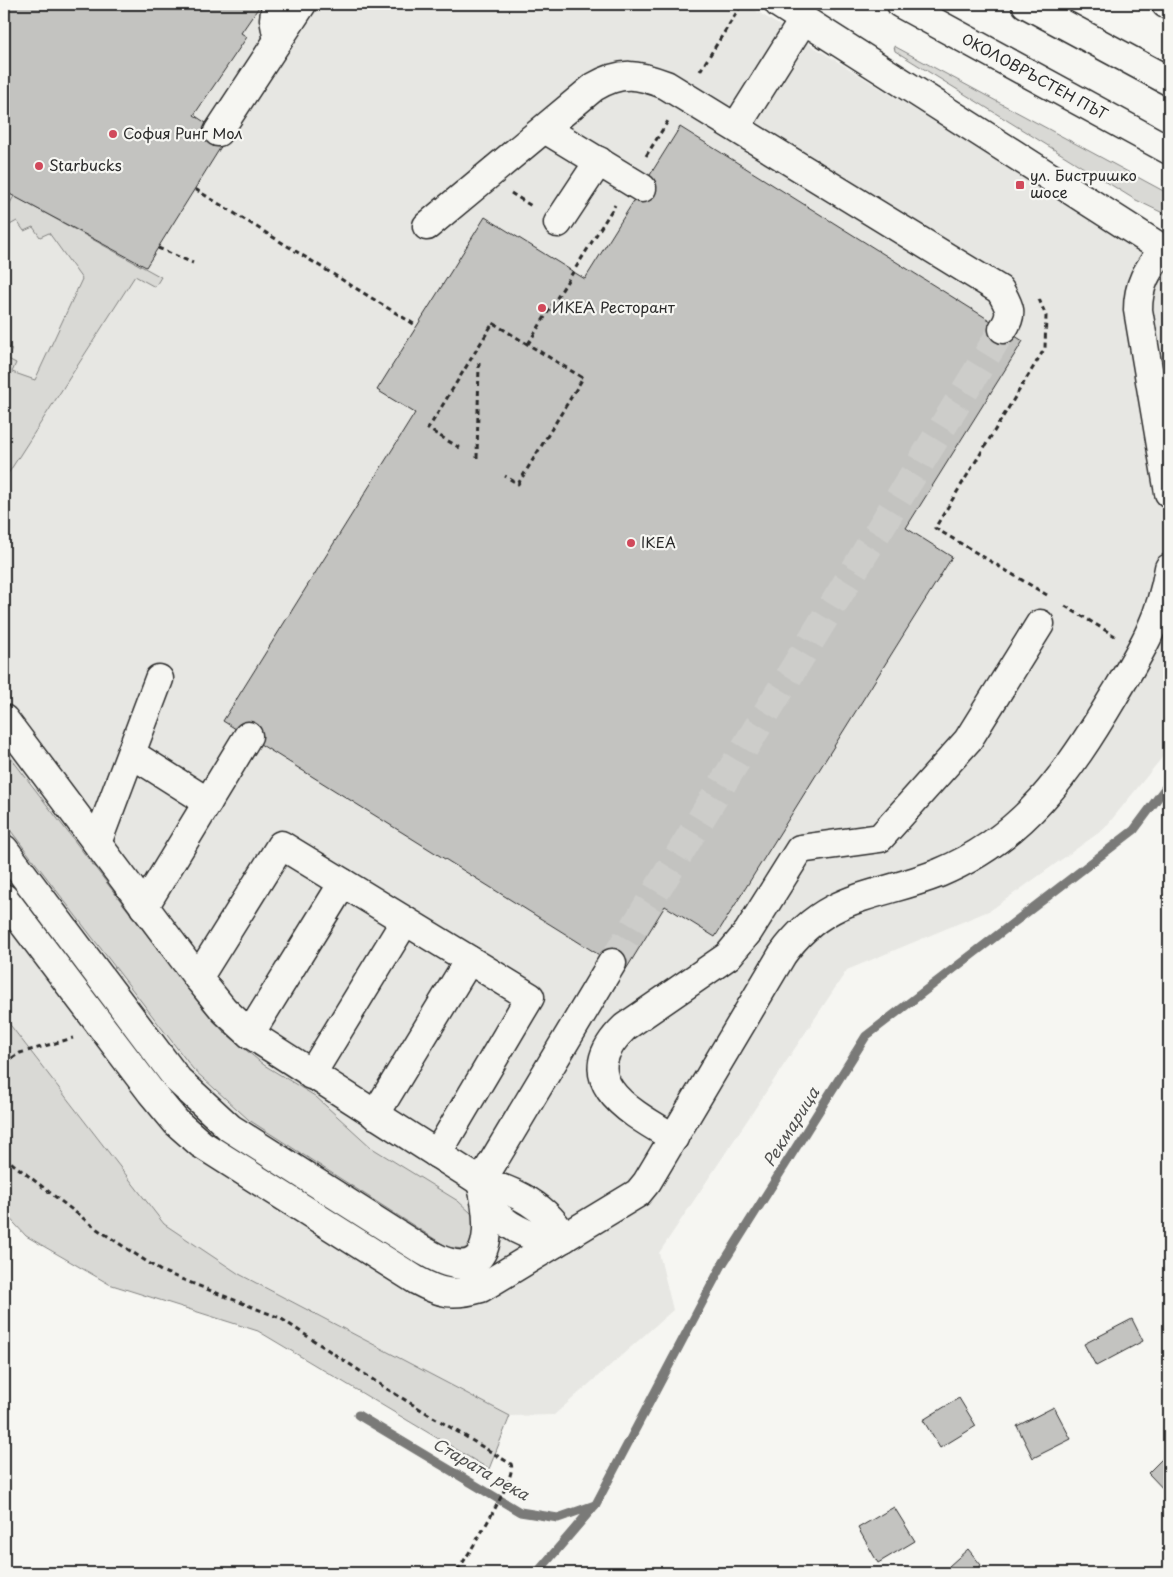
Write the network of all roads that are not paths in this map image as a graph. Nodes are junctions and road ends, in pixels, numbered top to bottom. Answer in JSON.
{"nodes":[{"id":1,"x":276,"y":4,"type":"edge"},
{"id":2,"x":302,"y":4,"type":"edge"},
{"id":3,"x":780,"y":4,"type":"edge"},
{"id":4,"x":901,"y":4,"type":"edge"},
{"id":5,"x":1026,"y":4,"type":"edge"},
{"id":6,"x":804,"y":19,"type":"junction"},
{"id":7,"x":278,"y":41,"type":"junction"},
{"id":8,"x":1169,"y":80,"type":"edge"},
{"id":9,"x":736,"y":127,"type":"junction"},
{"id":10,"x":545,"y":129,"type":"junction"},
{"id":11,"x":218,"y":132,"type":"dead end"},
{"id":12,"x":1169,"y":150,"type":"edge"},
{"id":13,"x":599,"y":161,"type":"junction"},
{"id":14,"x":642,"y":188,"type":"dead end"},
{"id":15,"x":558,"y":223,"type":"dead end"},
{"id":16,"x":427,"y":226,"type":"dead end"},
{"id":17,"x":1166,"y":251,"type":"edge"},
{"id":18,"x":1003,"y":329,"type":"tunnel mouth"},
{"id":19,"x":1169,"y":494,"type":"edge"},
{"id":20,"x":1169,"y":568,"type":"edge"},
{"id":21,"x":1040,"y":624,"type":"dead end"},
{"id":22,"x":159,"y":679,"type":"dead end"},
{"id":23,"x":4,"y":719,"type":"edge"},
{"id":24,"x":248,"y":736,"type":"dead end"},
{"id":25,"x":132,"y":754,"type":"junction"},
{"id":26,"x":208,"y":802,"type":"junction"},
{"id":27,"x":97,"y":843,"type":"junction"},
{"id":28,"x":4,"y":849,"type":"edge"},
{"id":29,"x":343,"y":883,"type":"junction"},
{"id":30,"x":4,"y":898,"type":"edge"},
{"id":31,"x":144,"y":907,"type":"junction"},
{"id":32,"x":405,"y":921,"type":"junction"},
{"id":33,"x":469,"y":960,"type":"junction"},
{"id":34,"x":612,"y":963,"type":"tunnel mouth"},
{"id":35,"x":198,"y":978,"type":"junction"},
{"id":36,"x":250,"y":1034,"type":"junction"},
{"id":37,"x":311,"y":1075,"type":"junction"},
{"id":38,"x":375,"y":1115,"type":"junction"},
{"id":39,"x":674,"y":1138,"type":"junction"},
{"id":40,"x":437,"y":1154,"type":"junction"},
{"id":41,"x":484,"y":1193,"type":"junction"},
{"id":42,"x":559,"y":1240,"type":"junction"}],
"edges":[{"from":1,"to":7,"type":"main road"},
{"from":2,"to":7,"type":"main road"},
{"from":3,"to":6,"type":"main road"},
{"from":4,"to":12,"type":"main road","name":"ОКОЛОВРЪСТЕН ПЪТ"},
{"from":5,"to":8,"type":"main road"},
{"from":6,"to":9,"type":"main road"},
{"from":6,"to":17,"type":"main road"},
{"from":7,"to":11,"type":"main road"},
{"from":9,"to":10,"type":"main road"},
{"from":9,"to":18,"type":"main road"},
{"from":10,"to":13,"type":"main road"},
{"from":10,"to":16,"type":"main road"},
{"from":13,"to":14,"type":"main road"},
{"from":13,"to":15,"type":"main road"},
{"from":17,"to":19,"type":"main road"},
{"from":20,"to":39,"type":"main road"},
{"from":21,"to":39,"type":"main road"},
{"from":22,"to":25,"type":"main road"},
{"from":23,"to":27,"type":"main road"},
{"from":24,"to":26,"type":"main road"},
{"from":25,"to":26,"type":"main road"},
{"from":25,"to":27,"type":"main road"},
{"from":26,"to":31,"type":"main road"},
{"from":27,"to":31,"type":"main road"},
{"from":28,"to":41,"type":"main road"},
{"from":29,"to":32,"type":"main road"},
{"from":29,"to":35,"type":"main road"},
{"from":29,"to":36,"type":"main road"},
{"from":30,"to":42,"type":"main road"},
{"from":31,"to":35,"type":"main road"},
{"from":32,"to":33,"type":"main road"},
{"from":32,"to":37,"type":"main road"},
{"from":33,"to":38,"type":"main road"},
{"from":33,"to":40,"type":"main road"},
{"from":34,"to":41,"type":"main road"},
{"from":35,"to":36,"type":"main road"},
{"from":36,"to":37,"type":"main road"},
{"from":37,"to":38,"type":"main road"},
{"from":38,"to":40,"type":"main road"},
{"from":39,"to":42,"type":"main road"},
{"from":40,"to":41,"type":"main road"},
{"from":41,"to":42,"type":"main road"}]}
